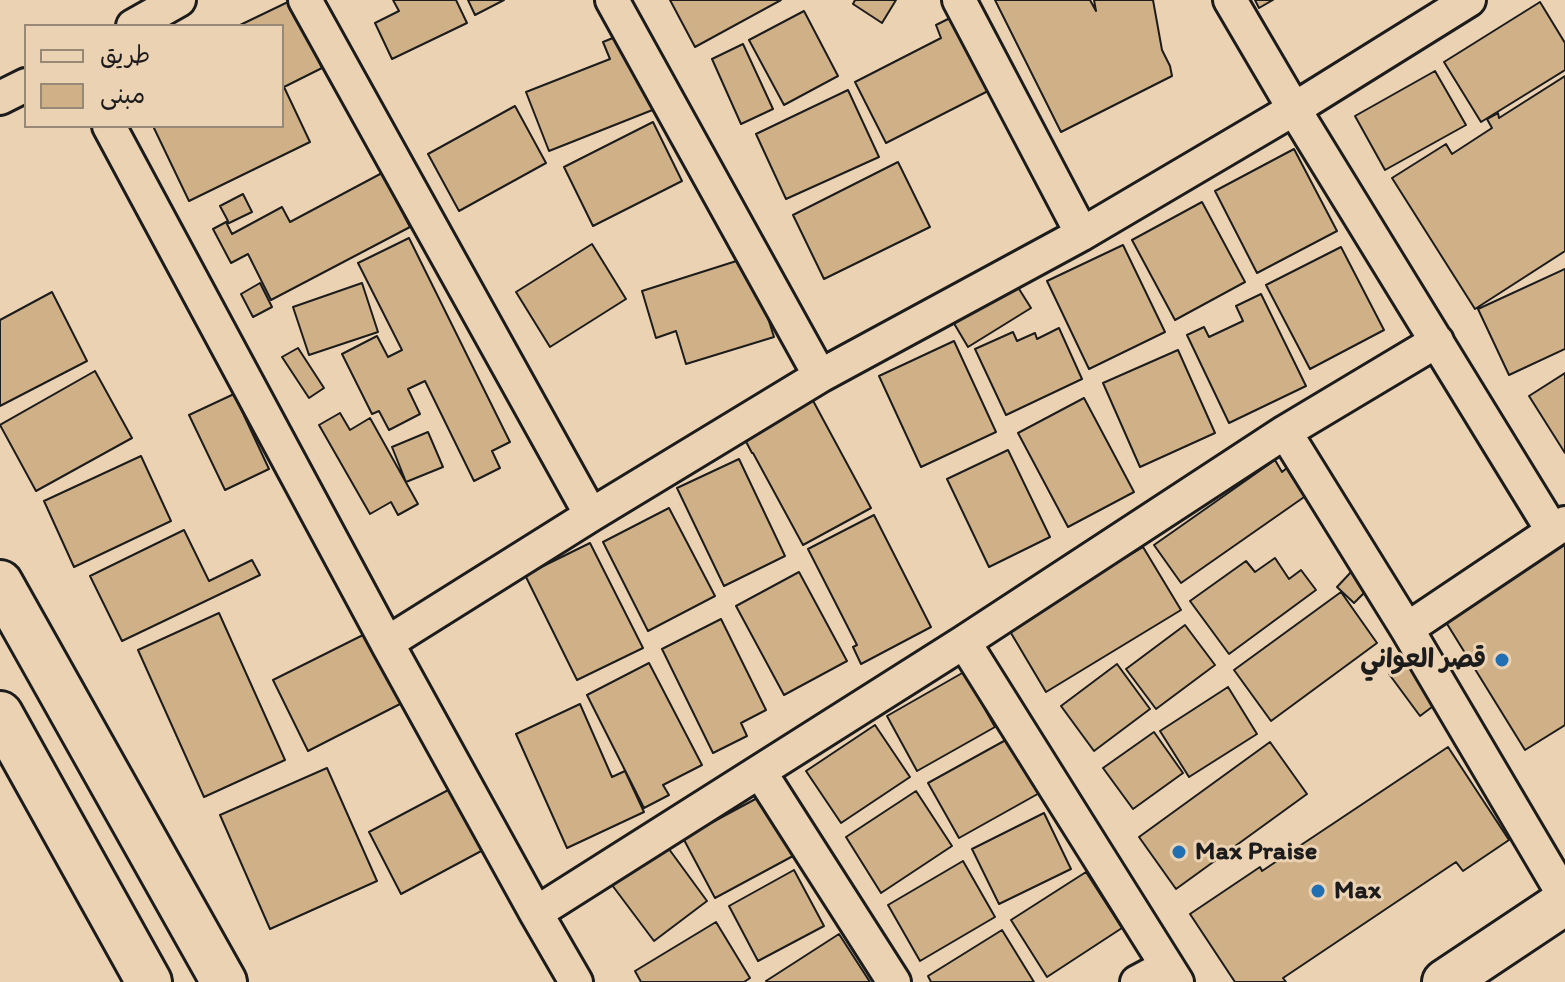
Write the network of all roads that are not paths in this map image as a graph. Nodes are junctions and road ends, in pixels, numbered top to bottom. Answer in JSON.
{"nodes":[{"id":1,"x":179,"y":0,"type":"edge"},
{"id":2,"x":305,"y":0,"type":"edge"},
{"id":3,"x":612,"y":0,"type":"edge"},
{"id":4,"x":959,"y":0,"type":"edge"},
{"id":5,"x":1230,"y":0,"type":"edge"},
{"id":6,"x":1469,"y":0,"type":"edge"},
{"id":7,"x":137,"y":24,"type":"edge"},
{"id":8,"x":24,"y":86,"type":"edge"},
{"id":9,"x":0,"y":98,"type":"edge"},
{"id":10,"x":1294,"y":109,"type":"junction"},
{"id":11,"x":110,"y":128,"type":"edge"},
{"id":12,"x":1082,"y":234,"type":"junction"},
{"id":13,"x":1437,"y":341,"type":"junction"},
{"id":14,"x":820,"y":376,"type":"junction"},
{"id":15,"x":1285,"y":432,"type":"junction"},
{"id":16,"x":591,"y":515,"type":"junction"},
{"id":17,"x":1558,"y":527,"type":"edge"},
{"id":18,"x":0,"y":583,"type":"edge"},
{"id":19,"x":1407,"y":629,"type":"junction"},
{"id":20,"x":964,"y":642,"type":"junction"},
{"id":21,"x":387,"y":643,"type":"junction"},
{"id":22,"x":0,"y":714,"type":"edge"},
{"id":23,"x":760,"y":772,"type":"junction"},
{"id":24,"x":1565,"y":899,"type":"edge"},
{"id":25,"x":536,"y":913,"type":"junction"},
{"id":26,"x":1172,"y":974,"type":"edge"},
{"id":27,"x":149,"y":982,"type":"edge"},
{"id":28,"x":224,"y":982,"type":"edge"},
{"id":29,"x":576,"y":982,"type":"edge"},
{"id":30,"x":894,"y":982,"type":"edge"},
{"id":31,"x":1137,"y":982,"type":"edge"},
{"id":32,"x":1445,"y":982,"type":"edge"}],
"edges":[{"from":1,"to":7,"type":"street"},
{"from":2,"to":16,"type":"street"},
{"from":3,"to":14,"type":"street"},
{"from":4,"to":12,"type":"street"},
{"from":5,"to":10,"type":"street"},
{"from":6,"to":10,"type":"street"},
{"from":8,"to":9,"type":"street"},
{"from":10,"to":12,"type":"street"},
{"from":10,"to":13,"type":"street"},
{"from":11,"to":21,"type":"street"},
{"from":12,"to":14,"type":"street"},
{"from":13,"to":15,"type":"street"},
{"from":13,"to":17,"type":"street"},
{"from":14,"to":16,"type":"street"},
{"from":15,"to":19,"type":"street"},
{"from":15,"to":20,"type":"street"},
{"from":16,"to":21,"type":"street"},
{"from":17,"to":19,"type":"street"},
{"from":18,"to":28,"type":"street"},
{"from":19,"to":24,"type":"street"},
{"from":20,"to":23,"type":"street"},
{"from":20,"to":26,"type":"street"},
{"from":21,"to":25,"type":"street"},
{"from":22,"to":27,"type":"street"},
{"from":23,"to":25,"type":"street"},
{"from":23,"to":30,"type":"street"},
{"from":24,"to":32,"type":"street"},
{"from":25,"to":29,"type":"street"},
{"from":26,"to":31,"type":"street"}]}
